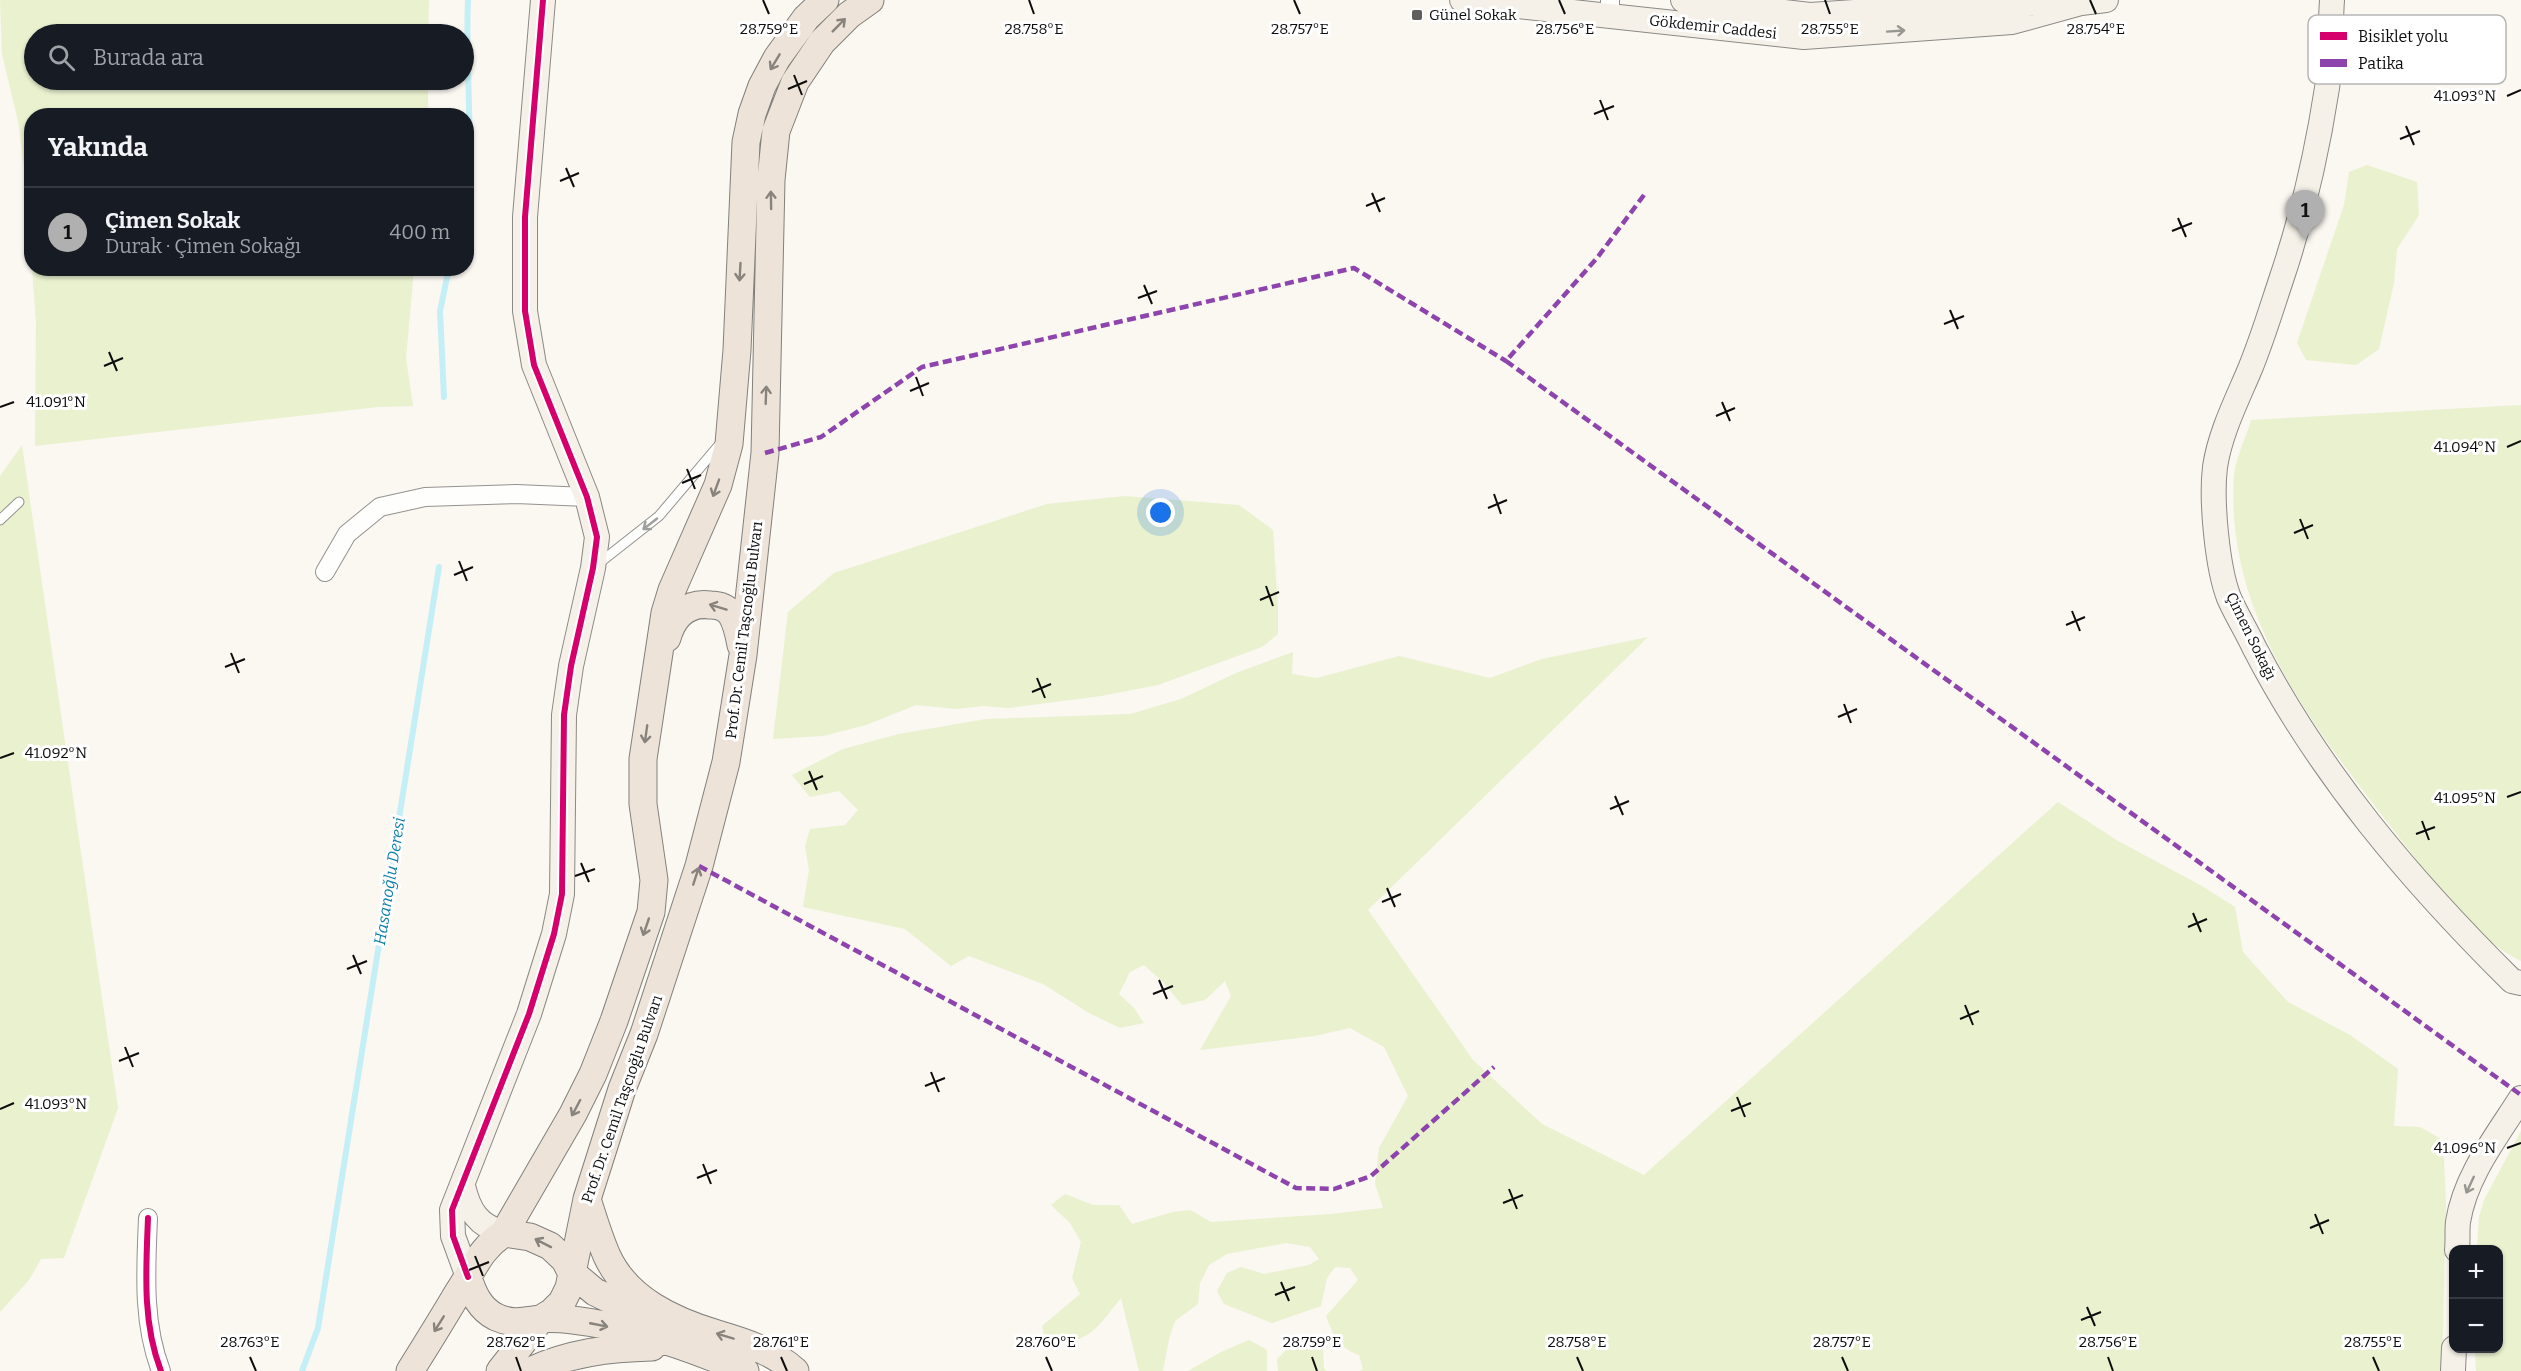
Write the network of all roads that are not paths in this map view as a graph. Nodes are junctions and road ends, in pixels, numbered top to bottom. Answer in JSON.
{"nodes":[{"id":1,"x":543,"y":0,"type":"edge"},
{"id":2,"x":825,"y":0,"type":"edge"},
{"id":3,"x":870,"y":0,"type":"edge"},
{"id":4,"x":1462,"y":0,"type":"edge"},
{"id":5,"x":1683,"y":0,"type":"edge"},
{"id":6,"x":2106,"y":0,"type":"edge"},
{"id":7,"x":2332,"y":0,"type":"edge"},
{"id":8,"x":2081,"y":3,"type":"junction"},
{"id":9,"x":1610,"y":8,"type":"edge"},
{"id":10,"x":2331,"y":15,"type":"edge"},
{"id":11,"x":2327,"y":84,"type":"edge"},
{"id":12,"x":738,"y":305,"type":"junction"},
{"id":13,"x":587,"y":497,"type":"junction"},
{"id":14,"x":19,"y":502,"type":"dead end"},
{"id":15,"x":0,"y":520,"type":"edge"},
{"id":16,"x":593,"y":568,"type":"junction"},
{"id":17,"x":325,"y":572,"type":"dead end"},
{"id":18,"x":743,"y":655,"type":"junction"},
{"id":19,"x":651,"y":699,"type":"junction"},
{"id":20,"x":2518,"y":987,"type":"edge"},
{"id":21,"x":2521,"y":1098,"type":"edge"},
{"id":22,"x":463,"y":1186,"type":"junction"},
{"id":23,"x":587,"y":1199,"type":"junction"},
{"id":24,"x":148,"y":1218,"type":"dead end"},
{"id":25,"x":504,"y":1233,"type":"junction"},
{"id":26,"x":2457,"y":1245,"type":"edge"},
{"id":27,"x":571,"y":1272,"type":"junction"},
{"id":28,"x":468,"y":1277,"type":"junction"},
{"id":29,"x":541,"y":1319,"type":"junction"},
{"id":30,"x":680,"y":1335,"type":"junction"},
{"id":31,"x":2454,"y":1353,"type":"edge"},
{"id":32,"x":161,"y":1371,"type":"edge"},
{"id":33,"x":410,"y":1371,"type":"edge"},
{"id":34,"x":500,"y":1371,"type":"edge"},
{"id":35,"x":530,"y":1371,"type":"edge"},
{"id":36,"x":745,"y":1371,"type":"edge"},
{"id":37,"x":795,"y":1371,"type":"edge"},
{"id":38,"x":2452,"y":1371,"type":"edge"}],
"edges":[{"from":1,"to":13,"type":"main road"},
{"from":2,"to":12,"type":"main road","one_way":true},
{"from":18,"to":3,"type":"main road","name":"Prof. Dr. Cemil Taşcıoğlu Bulvarı","one_way":true},
{"from":4,"to":9,"type":"main road","name":"Gökdemir Caddesi"},
{"from":5,"to":8,"type":"main road"},
{"from":6,"to":8,"type":"main road","name":"Gökdemir Caddesi"},
{"from":7,"to":10,"type":"main road","name":"Çimen Sokağı"},
{"from":9,"to":8,"type":"main road","name":"Gökdemir Caddesi","one_way":true},
{"from":11,"to":20,"type":"main road","name":"Çimen Sokağı"},
{"from":12,"to":16,"type":"lane","one_way":true},
{"from":12,"to":19,"type":"main road","one_way":true},
{"from":13,"to":16,"type":"main road"},
{"from":13,"to":17,"type":"street"},
{"from":14,"to":15,"type":"lane"},
{"from":16,"to":22,"type":"main road"},
{"from":18,"to":19,"type":"main road","one_way":true},
{"from":23,"to":18,"type":"main road","name":"Prof. Dr. Cemil Taşcıoğlu Bulvarı","one_way":true},
{"from":19,"to":25,"type":"main road","one_way":true},
{"from":21,"to":26,"type":"main road","one_way":true},
{"from":22,"to":25,"type":"main road"},
{"from":22,"to":28,"type":"main road"},
{"from":23,"to":27,"type":"main road","name":"Prof. Dr. Cemil Taşcıoğlu Bulvarı"},
{"from":23,"to":30,"type":"main road"},
{"from":24,"to":32,"type":"street"},
{"from":27,"to":25,"type":"main road","one_way":true},
{"from":25,"to":28,"type":"main road"},
{"from":27,"to":29,"type":"main road"},
{"from":27,"to":30,"type":"main road"},
{"from":28,"to":29,"type":"main road"},
{"from":28,"to":33,"type":"main road","one_way":true},
{"from":29,"to":30,"type":"main road","one_way":true},
{"from":29,"to":34,"type":"main road"},
{"from":30,"to":35,"type":"main road"},
{"from":30,"to":36,"type":"main road"},
{"from":37,"to":30,"type":"main road","one_way":true},
{"from":31,"to":38,"type":"main road"}]}
